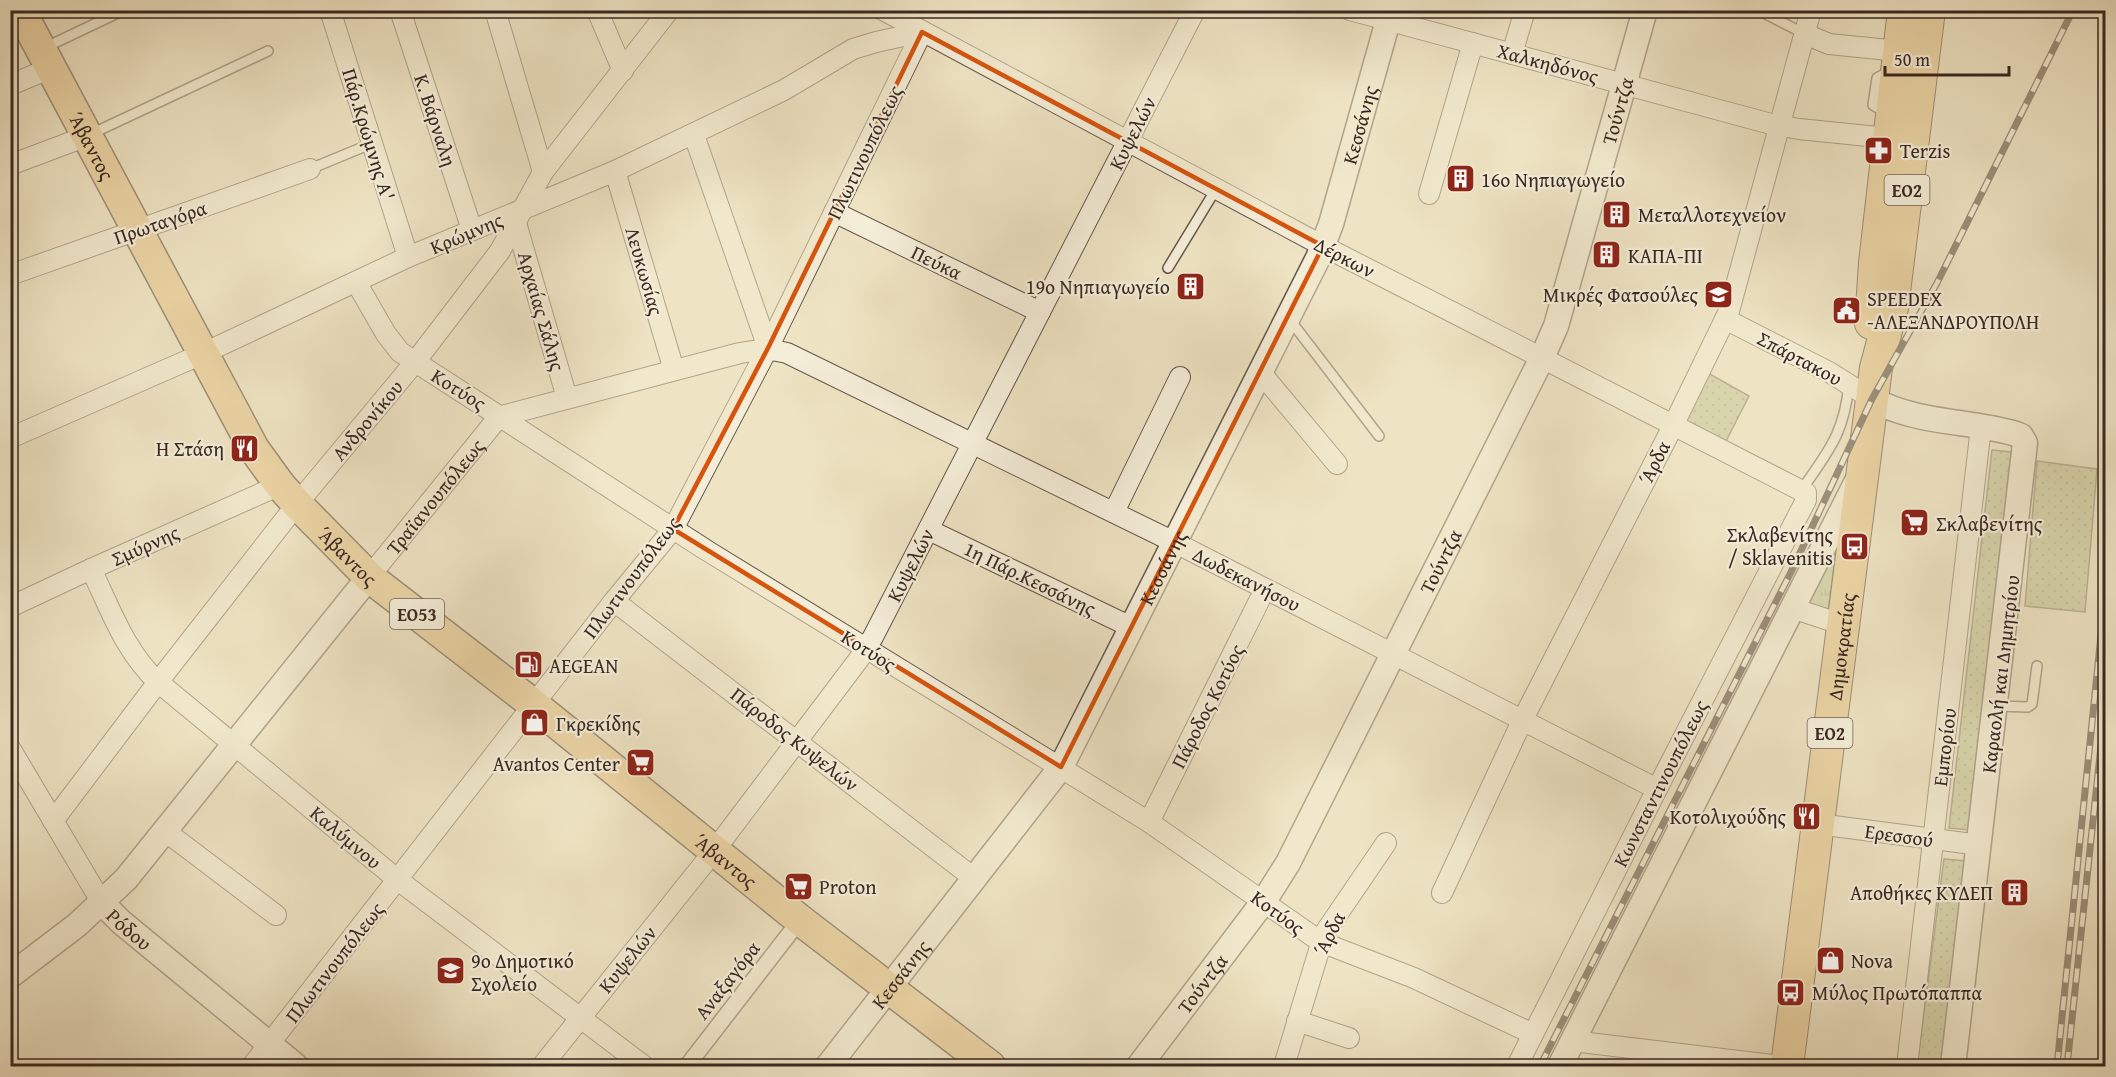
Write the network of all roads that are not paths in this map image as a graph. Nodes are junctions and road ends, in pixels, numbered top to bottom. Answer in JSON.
{"nodes":[{"id":1,"x":20,"y":10,"type":"edge"},
{"id":2,"x":124,"y":10,"type":"edge"},
{"id":3,"x":330,"y":10,"type":"edge"},
{"id":4,"x":400,"y":10,"type":"edge"},
{"id":5,"x":495,"y":10,"type":"edge"},
{"id":6,"x":597,"y":10,"type":"edge"},
{"id":7,"x":669,"y":10,"type":"edge"},
{"id":8,"x":883,"y":10,"type":"edge"},
{"id":9,"x":1195,"y":10,"type":"edge"},
{"id":10,"x":1350,"y":10,"type":"edge"},
{"id":11,"x":1525,"y":10,"type":"edge"},
{"id":12,"x":1645,"y":10,"type":"edge"},
{"id":13,"x":1758,"y":10,"type":"edge"},
{"id":14,"x":1811,"y":10,"type":"edge"},
{"id":15,"x":1389,"y":15,"type":"edge"},
{"id":16,"x":1923,"y":22,"type":"edge"},
{"id":17,"x":922,"y":32,"type":"junction"},
{"id":18,"x":1805,"y":34,"type":"junction"},
{"id":19,"x":1473,"y":43,"type":"junction"},
{"id":20,"x":268,"y":51,"type":"dead end"},
{"id":21,"x":1512,"y":54,"type":"junction"},
{"id":22,"x":46,"y":59,"type":"junction"},
{"id":23,"x":1898,"y":59,"type":"junction"},
{"id":24,"x":623,"y":71,"type":"junction"},
{"id":25,"x":1624,"y":84,"type":"junction"},
{"id":26,"x":10,"y":86,"type":"edge"},
{"id":27,"x":1781,"y":126,"type":"junction"},
{"id":28,"x":1889,"y":127,"type":"junction"},
{"id":29,"x":693,"y":135,"type":"junction"},
{"id":30,"x":87,"y":136,"type":"junction"},
{"id":31,"x":1127,"y":142,"type":"junction"},
{"id":32,"x":373,"y":143,"type":"junction"},
{"id":33,"x":10,"y":165,"type":"edge"},
{"id":34,"x":310,"y":168,"type":"joint"},
{"id":35,"x":615,"y":171,"type":"junction"},
{"id":36,"x":543,"y":172,"type":"junction"},
{"id":37,"x":1216,"y":189,"type":"junction"},
{"id":38,"x":1429,"y":194,"type":"dead end"},
{"id":39,"x":834,"y":212,"type":"junction"},
{"id":40,"x":519,"y":216,"type":"junction"},
{"id":41,"x":137,"y":230,"type":"junction"},
{"id":42,"x":472,"y":230,"type":"junction"},
{"id":43,"x":1323,"y":246,"type":"junction"},
{"id":44,"x":408,"y":257,"type":"junction"},
{"id":45,"x":1168,"y":268,"type":"dead end"},
{"id":46,"x":10,"y":275,"type":"edge"},
{"id":47,"x":356,"y":282,"type":"junction"},
{"id":48,"x":1040,"y":312,"type":"junction"},
{"id":49,"x":1289,"y":318,"type":"junction"},
{"id":50,"x":1725,"y":319,"type":"junction"},
{"id":51,"x":768,"y":348,"type":"junction"},
{"id":52,"x":202,"y":354,"type":"junction"},
{"id":53,"x":1542,"y":358,"type":"junction"},
{"id":54,"x":415,"y":362,"type":"junction"},
{"id":55,"x":1876,"y":368,"type":"junction"},
{"id":56,"x":674,"y":370,"type":"junction"},
{"id":57,"x":1261,"y":373,"type":"junction"},
{"id":58,"x":1180,"y":377,"type":"dead end"},
{"id":59,"x":1861,"y":392,"type":"junction"},
{"id":60,"x":567,"y":398,"type":"junction"},
{"id":61,"x":502,"y":416,"type":"junction"},
{"id":62,"x":1673,"y":426,"type":"junction"},
{"id":63,"x":1981,"y":427,"type":"junction"},
{"id":64,"x":1379,"y":436,"type":"dead end"},
{"id":65,"x":10,"y":438,"type":"edge"},
{"id":66,"x":973,"y":443,"type":"junction"},
{"id":67,"x":1337,"y":464,"type":"dead end"},
{"id":68,"x":1864,"y":469,"type":"junction"},
{"id":69,"x":289,"y":494,"type":"junction"},
{"id":70,"x":1804,"y":495,"type":"junction"},
{"id":71,"x":1114,"y":512,"type":"junction"},
{"id":72,"x":673,"y":529,"type":"junction"},
{"id":73,"x":929,"y":530,"type":"junction"},
{"id":74,"x":1174,"y":542,"type":"junction"},
{"id":75,"x":91,"y":569,"type":"junction"},
{"id":76,"x":369,"y":577,"type":"junction"},
{"id":77,"x":1266,"y":589,"type":"junction"},
{"id":78,"x":614,"y":601,"type":"junction"},
{"id":79,"x":10,"y":607,"type":"edge"},
{"id":80,"x":1792,"y":608,"type":"junction"},
{"id":81,"x":1844,"y":625,"type":"junction"},
{"id":82,"x":1131,"y":627,"type":"junction"},
{"id":83,"x":866,"y":648,"type":"junction"},
{"id":84,"x":1392,"y":655,"type":"junction"},
{"id":85,"x":2037,"y":666,"type":"dead end"},
{"id":86,"x":158,"y":682,"type":"junction"},
{"id":87,"x":533,"y":704,"type":"junction"},
{"id":88,"x":1996,"y":705,"type":"junction"},
{"id":89,"x":1522,"y":721,"type":"junction"},
{"id":90,"x":797,"y":740,"type":"junction"},
{"id":91,"x":235,"y":744,"type":"junction"},
{"id":92,"x":10,"y":748,"type":"edge"},
{"id":93,"x":1061,"y":767,"type":"junction"},
{"id":94,"x":1657,"y":789,"type":"junction"},
{"id":95,"x":53,"y":821,"type":"junction"},
{"id":96,"x":1149,"y":822,"type":"junction"},
{"id":97,"x":1818,"y":824,"type":"junction"},
{"id":98,"x":165,"y":831,"type":"junction"},
{"id":99,"x":1933,"y":839,"type":"junction"},
{"id":100,"x":1386,"y":843,"type":"dead end"},
{"id":101,"x":1980,"y":846,"type":"junction"},
{"id":102,"x":714,"y":851,"type":"junction"},
{"id":103,"x":975,"y":879,"type":"junction"},
{"id":104,"x":398,"y":880,"type":"junction"},
{"id":105,"x":1442,"y":893,"type":"dead end"},
{"id":106,"x":1264,"y":901,"type":"junction"},
{"id":107,"x":102,"y":903,"type":"junction"},
{"id":108,"x":276,"y":915,"type":"dead end"},
{"id":109,"x":800,"y":920,"type":"junction"},
{"id":110,"x":1321,"y":942,"type":"junction"},
{"id":111,"x":10,"y":976,"type":"edge"},
{"id":112,"x":890,"y":989,"type":"junction"},
{"id":113,"x":580,"y":1018,"type":"junction"},
{"id":114,"x":1297,"y":1021,"type":"junction"},
{"id":115,"x":1533,"y":1034,"type":"junction"},
{"id":116,"x":1349,"y":1038,"type":"dead end"},
{"id":117,"x":1572,"y":1041,"type":"junction"},
{"id":118,"x":269,"y":1045,"type":"junction"},
{"id":119,"x":980,"y":1064,"type":"edge"},
{"id":120,"x":252,"y":1066,"type":"edge"},
{"id":121,"x":296,"y":1066,"type":"edge"},
{"id":122,"x":542,"y":1066,"type":"edge"},
{"id":123,"x":644,"y":1066,"type":"edge"},
{"id":124,"x":687,"y":1066,"type":"edge"},
{"id":125,"x":828,"y":1066,"type":"edge"},
{"id":126,"x":1139,"y":1066,"type":"edge"},
{"id":127,"x":1284,"y":1066,"type":"edge"},
{"id":128,"x":1517,"y":1066,"type":"edge"},
{"id":129,"x":1560,"y":1066,"type":"edge"},
{"id":130,"x":1782,"y":1066,"type":"edge"},
{"id":131,"x":1787,"y":1066,"type":"edge"},
{"id":132,"x":1907,"y":1066,"type":"edge"},
{"id":133,"x":1953,"y":1066,"type":"edge"}],
"edges":[{"from":1,"to":22,"type":"main road","name":"Άβαντος","number":"ΕΟ53"},
{"from":2,"to":22,"type":"lane"},
{"from":3,"to":32,"type":"street","name":"Πάρ.Κρώμνης Α'"},
{"from":4,"to":42,"type":"street","name":"Κ. Βάρναλη"},
{"from":5,"to":36,"type":"street"},
{"from":6,"to":24,"type":"street"},
{"from":7,"to":24,"type":"street","name":"Ανδρονίκου"},
{"from":8,"to":17,"type":"street","name":"Δέρκων"},
{"from":9,"to":31,"type":"street","name":"Κυψελών"},
{"from":10,"to":15,"type":"street","name":"Χαλκηδόνος"},
{"from":11,"to":21,"type":"street"},
{"from":12,"to":25,"type":"street","name":"Τούντζα"},
{"from":13,"to":18,"type":"lane"},
{"from":14,"to":18,"type":"street","name":"Άρδα"},
{"from":15,"to":19,"type":"street","name":"Χαλκηδόνος"},
{"from":15,"to":43,"type":"street","name":"Κεσσάνης"},
{"from":16,"to":23,"type":"highway","name":"Δημοκρατίας","number":"ΕΟ2"},
{"from":16,"to":55,"type":"highway","name":"Δημοκρατίας","number":"ΕΟ2"},
{"from":17,"to":29,"type":"street","name":"Κρώμνης"},
{"from":17,"to":31,"type":"street","name":"Δέρκων"},
{"from":17,"to":39,"type":"street","name":"Πλωτινουπόλεως"},
{"from":18,"to":23,"type":"street"},
{"from":18,"to":27,"type":"street","name":"Άρδα"},
{"from":19,"to":21,"type":"street","name":"Χαλκηδόνος"},
{"from":19,"to":38,"type":"street"},
{"from":20,"to":30,"type":"lane"},
{"from":21,"to":25,"type":"street","name":"Χαλκηδόνος"},
{"from":22,"to":26,"type":"street"},
{"from":22,"to":30,"type":"main road","name":"Άβαντος","number":"ΕΟ53"},
{"from":23,"to":28,"type":"highway","name":"Δημοκρατίας","number":"ΕΟ2"},
{"from":24,"to":36,"type":"street","name":"Ανδρονίκου"},
{"from":25,"to":27,"type":"street","name":"Χαλκηδόνος"},
{"from":25,"to":53,"type":"street","name":"Τούντζα"},
{"from":27,"to":28,"type":"street","name":"Χαλκηδόνος"},
{"from":27,"to":50,"type":"street","name":"Άρδα"},
{"from":28,"to":55,"type":"highway","name":"Δημοκρατίας","number":"ΕΟ2"},
{"from":29,"to":35,"type":"street","name":"Κρώμνης"},
{"from":29,"to":51,"type":"street"},
{"from":30,"to":33,"type":"street"},
{"from":30,"to":41,"type":"main road","name":"Άβαντος","number":"ΕΟ53"},
{"from":31,"to":37,"type":"street","name":"Δέρκων"},
{"from":31,"to":48,"type":"street","name":"Κυψελών"},
{"from":32,"to":34,"type":"lane"},
{"from":32,"to":44,"type":"street","name":"Πάρ.Κρώμνης Α'"},
{"from":34,"to":41,"type":"street","name":"Πρωταγόρα"},
{"from":35,"to":40,"type":"street","name":"Κρώμνης"},
{"from":35,"to":56,"type":"street","name":"Λευκωσίας"},
{"from":36,"to":40,"type":"street","name":"Ανδρονίκου"},
{"from":37,"to":43,"type":"street","name":"Δέρκων"},
{"from":37,"to":45,"type":"lane"},
{"from":39,"to":48,"type":"street","name":"Πεύκα"},
{"from":39,"to":51,"type":"street","name":"Πλωτινουπόλεως"},
{"from":40,"to":42,"type":"street","name":"Κρώμνης"},
{"from":40,"to":54,"type":"street","name":"Ανδρονίκου"},
{"from":40,"to":60,"type":"street","name":"Αρχαίας Σάλης"},
{"from":41,"to":46,"type":"street","name":"Πρωταγόρα"},
{"from":41,"to":52,"type":"main road","name":"Άβαντος","number":"ΕΟ53"},
{"from":42,"to":44,"type":"street","name":"Κρώμνης"},
{"from":43,"to":49,"type":"street","name":"Κεσσάνης"},
{"from":43,"to":53,"type":"street","name":"Δέρκων"},
{"from":44,"to":47,"type":"street","name":"Κρώμνης"},
{"from":47,"to":52,"type":"street","name":"Κρώμνης"},
{"from":47,"to":54,"type":"street","name":"Κοτύος"},
{"from":48,"to":66,"type":"street","name":"Κυψελών"},
{"from":49,"to":57,"type":"street","name":"Κεσσάνης"},
{"from":49,"to":64,"type":"lane"},
{"from":50,"to":59,"type":"street","name":"Σπάρτακου"},
{"from":50,"to":62,"type":"street","name":"Άρδα"},
{"from":51,"to":56,"type":"street"},
{"from":51,"to":66,"type":"street","name":"Δωδεκανήσου"},
{"from":51,"to":72,"type":"street","name":"Πλωτινουπόλεως"},
{"from":52,"to":65,"type":"street","name":"Κρώμνης"},
{"from":52,"to":69,"type":"main road","name":"Άβαντος","number":"ΕΟ53"},
{"from":53,"to":62,"type":"street","name":"Δέρκων"},
{"from":53,"to":84,"type":"street","name":"Τούντζα"},
{"from":54,"to":61,"type":"street","name":"Κοτύος"},
{"from":54,"to":69,"type":"street","name":"Ανδρονίκου"},
{"from":55,"to":59,"type":"highway","name":"Δημοκρατίας","number":"ΕΟ2"},
{"from":56,"to":60,"type":"street"},
{"from":57,"to":67,"type":"street"},
{"from":57,"to":74,"type":"street","name":"Κεσσάνης"},
{"from":58,"to":71,"type":"street"},
{"from":59,"to":63,"type":"street","name":"Καραολή και Δημητρίου"},
{"from":59,"to":68,"type":"highway","name":"Δημοκρατίας","number":"ΕΟ2"},
{"from":59,"to":70,"type":"lane"},
{"from":60,"to":61,"type":"street"},
{"from":61,"to":72,"type":"street","name":"Κοτύος"},
{"from":61,"to":76,"type":"street","name":"Τραϊανουπόλεως"},
{"from":62,"to":70,"type":"street","name":"Δέρκων"},
{"from":62,"to":89,"type":"street","name":"Άρδα"},
{"from":63,"to":88,"type":"street","name":"Καραολή και Δημητρίου"},
{"from":63,"to":99,"type":"street","name":"Εμπορίου"},
{"from":66,"to":71,"type":"street","name":"Δωδεκανήσου"},
{"from":66,"to":73,"type":"street","name":"Κυψελών"},
{"from":68,"to":80,"type":"street"},
{"from":68,"to":81,"type":"highway","name":"Δημοκρατίας","number":"ΕΟ2"},
{"from":69,"to":75,"type":"street","name":"Σμύρνης"},
{"from":69,"to":76,"type":"main road","name":"Άβαντος","number":"ΕΟ53"},
{"from":69,"to":86,"type":"street","name":"Ανδρονίκου"},
{"from":70,"to":94,"type":"street","name":"Κωνσταντινουπόλεως"},
{"from":71,"to":74,"type":"street","name":"Δωδεκανήσου"},
{"from":72,"to":78,"type":"street","name":"Πλωτινουπόλεως"},
{"from":72,"to":83,"type":"street","name":"Κοτύος"},
{"from":73,"to":82,"type":"street","name":"1η Πάρ.Κεσσάνης"},
{"from":73,"to":83,"type":"street","name":"Κυψελών"},
{"from":74,"to":77,"type":"street","name":"Δωδεκανήσου"},
{"from":74,"to":82,"type":"street","name":"Κεσσάνης"},
{"from":75,"to":79,"type":"street","name":"Σμύρνης"},
{"from":75,"to":86,"type":"street","name":"Καλύμνου"},
{"from":76,"to":87,"type":"main road","name":"Άβαντος","number":"ΕΟ53"},
{"from":76,"to":91,"type":"street","name":"Τραϊανουπόλεως"},
{"from":77,"to":84,"type":"street","name":"Δωδεκανήσου"},
{"from":77,"to":96,"type":"street","name":"Πάροδος Κοτύος"},
{"from":78,"to":87,"type":"street","name":"Πλωτινουπόλεως"},
{"from":78,"to":90,"type":"street","name":"Πάροδος Κυψελών"},
{"from":80,"to":81,"type":"street"},
{"from":80,"to":117,"type":"street"},
{"from":81,"to":97,"type":"highway","name":"Δημοκρατίας","number":"ΕΟ2"},
{"from":82,"to":93,"type":"street","name":"Κεσσάνης"},
{"from":83,"to":90,"type":"street","name":"Κυψελών"},
{"from":83,"to":93,"type":"street","name":"Κοτύος"},
{"from":84,"to":89,"type":"street","name":"Δωδεκανήσου"},
{"from":84,"to":106,"type":"street","name":"Τούντζα"},
{"from":85,"to":88,"type":"lane"},
{"from":86,"to":91,"type":"street","name":"Καλύμνου"},
{"from":86,"to":95,"type":"street","name":"Ανδρονίκου"},
{"from":87,"to":102,"type":"main road","name":"Άβαντος","number":"ΕΟ53"},
{"from":87,"to":104,"type":"street","name":"Πλωτινουπόλεως"},
{"from":88,"to":101,"type":"street","name":"Καραολή και Δημητρίου"},
{"from":89,"to":94,"type":"street","name":"Δωδεκανήσου"},
{"from":89,"to":105,"type":"street","name":"Άρδα"},
{"from":90,"to":102,"type":"street","name":"Κυψελών"},
{"from":90,"to":103,"type":"street","name":"Πάροδος Κυψελών"},
{"from":91,"to":98,"type":"street","name":"Τραϊανουπόλεως"},
{"from":91,"to":104,"type":"street","name":"Καλύμνου"},
{"from":92,"to":95,"type":"street","name":"Ρόδου"},
{"from":93,"to":96,"type":"street","name":"Κοτύος"},
{"from":93,"to":103,"type":"street","name":"Κεσσάνης"},
{"from":94,"to":115,"type":"street","name":"Κωνσταντινουπόλεως"},
{"from":95,"to":107,"type":"street","name":"Ρόδου"},
{"from":96,"to":106,"type":"street","name":"Κοτύος"},
{"from":97,"to":99,"type":"street","name":"Ερεσσού"},
{"from":97,"to":131,"type":"highway","name":"Δημοκρατίας","number":"ΕΟ2"},
{"from":98,"to":107,"type":"street","name":"Τραϊανουπόλεως"},
{"from":98,"to":108,"type":"street"},
{"from":99,"to":101,"type":"street","name":"Ερεσσού"},
{"from":99,"to":132,"type":"street","name":"Εμπορίου"},
{"from":100,"to":110,"type":"street","name":"Άρδα"},
{"from":101,"to":133,"type":"street","name":"Καραολή και Δημητρίου"},
{"from":102,"to":109,"type":"main road","name":"Άβαντος","number":"ΕΟ53"},
{"from":102,"to":113,"type":"street","name":"Κυψελών"},
{"from":103,"to":112,"type":"street","name":"Κεσσάνης"},
{"from":104,"to":113,"type":"street","name":"Καλύμνου"},
{"from":104,"to":118,"type":"street","name":"Πλωτινουπόλεως"},
{"from":106,"to":110,"type":"street","name":"Κοτύος"},
{"from":106,"to":126,"type":"street","name":"Τούντζα"},
{"from":107,"to":111,"type":"street","name":"Τραϊανουπόλεως"},
{"from":107,"to":118,"type":"street","name":"Ρόδου"},
{"from":109,"to":112,"type":"main road","name":"Άβαντος","number":"ΕΟ53"},
{"from":109,"to":124,"type":"street","name":"Αναξαγόρα"},
{"from":110,"to":114,"type":"street","name":"Άρδα"},
{"from":110,"to":115,"type":"street","name":"Κοτύος"},
{"from":112,"to":119,"type":"main road","name":"Άβαντος","number":"ΕΟ53"},
{"from":112,"to":125,"type":"street","name":"Κεσσάνης"},
{"from":113,"to":122,"type":"street","name":"Κυψελών"},
{"from":113,"to":123,"type":"street","name":"Καλύμνου"},
{"from":114,"to":116,"type":"street"},
{"from":114,"to":127,"type":"street","name":"Άρδα"},
{"from":115,"to":128,"type":"street","name":"Κωνσταντινουπόλεως"},
{"from":117,"to":129,"type":"street"},
{"from":117,"to":130,"type":"street"},
{"from":118,"to":120,"type":"street","name":"Πλωτινουπόλεως"},
{"from":118,"to":121,"type":"street","name":"Ρόδου"}]}
